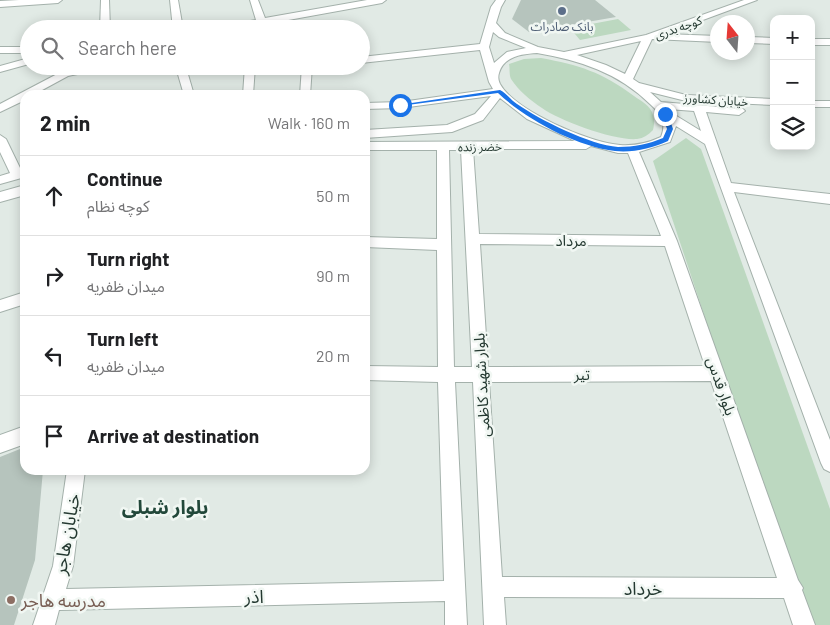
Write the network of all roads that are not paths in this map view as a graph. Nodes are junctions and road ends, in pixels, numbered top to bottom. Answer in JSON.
{"nodes":[{"id":1,"x":58,"y":0,"type":"edge"},
{"id":2,"x":104,"y":0,"type":"edge"},
{"id":3,"x":174,"y":0,"type":"edge"},
{"id":4,"x":254,"y":0,"type":"edge"},
{"id":5,"x":382,"y":0,"type":"edge"},
{"id":6,"x":501,"y":0,"type":"edge"},
{"id":7,"x":753,"y":0,"type":"edge"},
{"id":8,"x":12,"y":2,"type":"edge"},
{"id":9,"x":0,"y":4,"type":"edge"},
{"id":10,"x":334,"y":4,"type":"edge"},
{"id":11,"x":105,"y":20,"type":"edge"},
{"id":12,"x":177,"y":20,"type":"edge"},
{"id":13,"x":260,"y":20,"type":"edge"},
{"id":14,"x":269,"y":20,"type":"edge"},
{"id":15,"x":492,"y":25,"type":"junction"},
{"id":16,"x":648,"y":37,"type":"junction"},
{"id":17,"x":710,"y":39,"type":"edge"},
{"id":18,"x":755,"y":40,"type":"edge"},
{"id":19,"x":770,"y":41,"type":"edge"},
{"id":20,"x":815,"y":42,"type":"edge"},
{"id":21,"x":830,"y":42,"type":"edge"},
{"id":22,"x":484,"y":47,"type":"junction"},
{"id":23,"x":0,"y":50,"type":"edge"},
{"id":24,"x":20,"y":50,"type":"edge"},
{"id":25,"x":537,"y":50,"type":"junction"},
{"id":26,"x":565,"y":54,"type":"junction"},
{"id":27,"x":370,"y":59,"type":"edge"},
{"id":28,"x":20,"y":63,"type":"edge"},
{"id":29,"x":0,"y":69,"type":"edge"},
{"id":30,"x":58,"y":75,"type":"edge"},
{"id":31,"x":183,"y":75,"type":"edge"},
{"id":32,"x":249,"y":75,"type":"edge"},
{"id":33,"x":306,"y":75,"type":"edge"},
{"id":34,"x":493,"y":76,"type":"junction"},
{"id":35,"x":629,"y":82,"type":"junction"},
{"id":36,"x":33,"y":90,"type":"edge"},
{"id":37,"x":188,"y":90,"type":"edge"},
{"id":38,"x":248,"y":90,"type":"edge"},
{"id":39,"x":305,"y":90,"type":"edge"},
{"id":40,"x":500,"y":91,"type":"junction"},
{"id":41,"x":20,"y":98,"type":"edge"},
{"id":42,"x":770,"y":102,"type":"edge"},
{"id":43,"x":815,"y":104,"type":"edge"},
{"id":44,"x":830,"y":104,"type":"edge"},
{"id":45,"x":370,"y":106,"type":"edge"},
{"id":46,"x":0,"y":109,"type":"edge"},
{"id":47,"x":662,"y":109,"type":"junction"},
{"id":48,"x":699,"y":109,"type":"junction"},
{"id":49,"x":770,"y":112,"type":"edge"},
{"id":50,"x":815,"y":114,"type":"edge"},
{"id":51,"x":830,"y":114,"type":"edge"},
{"id":52,"x":370,"y":134,"type":"edge"},
{"id":53,"x":0,"y":139,"type":"edge"},
{"id":54,"x":710,"y":142,"type":"junction"},
{"id":55,"x":596,"y":144,"type":"junction"},
{"id":56,"x":370,"y":146,"type":"edge"},
{"id":57,"x":443,"y":146,"type":"junction"},
{"id":58,"x":467,"y":146,"type":"junction"},
{"id":59,"x":632,"y":149,"type":"junction"},
{"id":60,"x":20,"y":172,"type":"edge"},
{"id":61,"x":20,"y":174,"type":"edge"},
{"id":62,"x":0,"y":180,"type":"edge"},
{"id":63,"x":726,"y":187,"type":"junction"},
{"id":64,"x":20,"y":191,"type":"edge"},
{"id":65,"x":0,"y":197,"type":"edge"},
{"id":66,"x":830,"y":199,"type":"edge"},
{"id":67,"x":473,"y":240,"type":"junction"},
{"id":68,"x":670,"y":241,"type":"junction"},
{"id":69,"x":370,"y":242,"type":"edge"},
{"id":70,"x":443,"y":244,"type":"junction"},
{"id":71,"x":20,"y":300,"type":"edge"},
{"id":72,"x":0,"y":306,"type":"edge"},
{"id":73,"x":370,"y":373,"type":"edge"},
{"id":74,"x":717,"y":373,"type":"junction"},
{"id":75,"x":446,"y":374,"type":"junction"},
{"id":76,"x":480,"y":375,"type":"junction"},
{"id":77,"x":20,"y":437,"type":"edge"},
{"id":78,"x":0,"y":444,"type":"edge"},
{"id":79,"x":830,"y":463,"type":"edge"},
{"id":80,"x":75,"y":475,"type":"edge"},
{"id":81,"x":493,"y":587,"type":"junction"},
{"id":82,"x":793,"y":588,"type":"junction"},
{"id":83,"x":456,"y":591,"type":"junction"},
{"id":84,"x":52,"y":600,"type":"junction"},
{"id":85,"x":44,"y":625,"type":"edge"},
{"id":86,"x":456,"y":625,"type":"edge"},
{"id":87,"x":495,"y":625,"type":"edge"},
{"id":88,"x":804,"y":625,"type":"edge"}],
"edges":[{"from":1,"to":8,"type":"street"},
{"from":2,"to":11,"type":"street"},
{"from":3,"to":12,"type":"street"},
{"from":4,"to":13,"type":"street"},
{"from":5,"to":10,"type":"street"},
{"from":6,"to":15,"type":"street"},
{"from":7,"to":16,"type":"street","name":"کوچه بدری"},
{"from":8,"to":9,"type":"street"},
{"from":10,"to":14,"type":"street"},
{"from":15,"to":22,"type":"street"},
{"from":15,"to":25,"type":"street"},
{"from":16,"to":17,"type":"street"},
{"from":16,"to":26,"type":"street"},
{"from":16,"to":35,"type":"street","name":"کوچه بدری"},
{"from":18,"to":19,"type":"street"},
{"from":20,"to":21,"type":"street"},
{"from":22,"to":27,"type":"street"},
{"from":22,"to":34,"type":"street"},
{"from":23,"to":24,"type":"street"},
{"from":25,"to":26,"type":"street"},
{"from":25,"to":34,"type":"street"},
{"from":26,"to":35,"type":"street"},
{"from":28,"to":29,"type":"street"},
{"from":30,"to":36,"type":"street"},
{"from":31,"to":37,"type":"street"},
{"from":32,"to":38,"type":"street"},
{"from":33,"to":39,"type":"street"},
{"from":34,"to":40,"type":"street"},
{"from":35,"to":42,"type":"street","name":"خیابان کشاورز"},
{"from":35,"to":47,"type":"street"},
{"from":40,"to":45,"type":"street"},
{"from":40,"to":52,"type":"street","name":"خضر زنده"},
{"from":40,"to":55,"type":"street"},
{"from":41,"to":46,"type":"street"},
{"from":43,"to":44,"type":"street"},
{"from":47,"to":48,"type":"street","name":"خیابان کشاورز"},
{"from":47,"to":54,"type":"street"},
{"from":47,"to":59,"type":"street"},
{"from":48,"to":49,"type":"street","name":"خیابان کشاورز"},
{"from":48,"to":54,"type":"street"},
{"from":50,"to":51,"type":"street"},
{"from":53,"to":60,"type":"street"},
{"from":54,"to":63,"type":"street"},
{"from":55,"to":58,"type":"street","name":"خضر زنده"},
{"from":55,"to":59,"type":"street"},
{"from":56,"to":57,"type":"street","name":"خضر زنده"},
{"from":57,"to":58,"type":"street","name":"خضر زنده"},
{"from":57,"to":70,"type":"street"},
{"from":58,"to":67,"type":"street","name":"بلوار شهید کاظمی"},
{"from":59,"to":68,"type":"street","name":"بلوار قدس"},
{"from":61,"to":62,"type":"street"},
{"from":63,"to":66,"type":"street"},
{"from":63,"to":79,"type":"street"},
{"from":64,"to":65,"type":"street"},
{"from":67,"to":68,"type":"street","name":"مرداد"},
{"from":67,"to":76,"type":"street","name":"بلوار شهید کاظمی"},
{"from":68,"to":74,"type":"street","name":"بلوار قدس"},
{"from":69,"to":70,"type":"street"},
{"from":70,"to":75,"type":"street"},
{"from":71,"to":72,"type":"street"},
{"from":73,"to":75,"type":"street","name":"تیر"},
{"from":74,"to":76,"type":"street","name":"تیر"},
{"from":74,"to":82,"type":"street","name":"بلوار قدس"},
{"from":75,"to":76,"type":"street","name":"تیر"},
{"from":75,"to":83,"type":"street"},
{"from":76,"to":81,"type":"street","name":"بلوار شهید کاظمی"},
{"from":77,"to":78,"type":"street"},
{"from":80,"to":84,"type":"street","name":"خیابان هاجر"},
{"from":81,"to":82,"type":"street","name":"خرداد"},
{"from":81,"to":87,"type":"street","name":"بلوار شهید کاظمی"},
{"from":82,"to":88,"type":"street","name":"بلوار قدس"},
{"from":83,"to":84,"type":"street","name":"اذر"},
{"from":83,"to":86,"type":"street"},
{"from":84,"to":85,"type":"street","name":"خیابان هاجر"}]}
